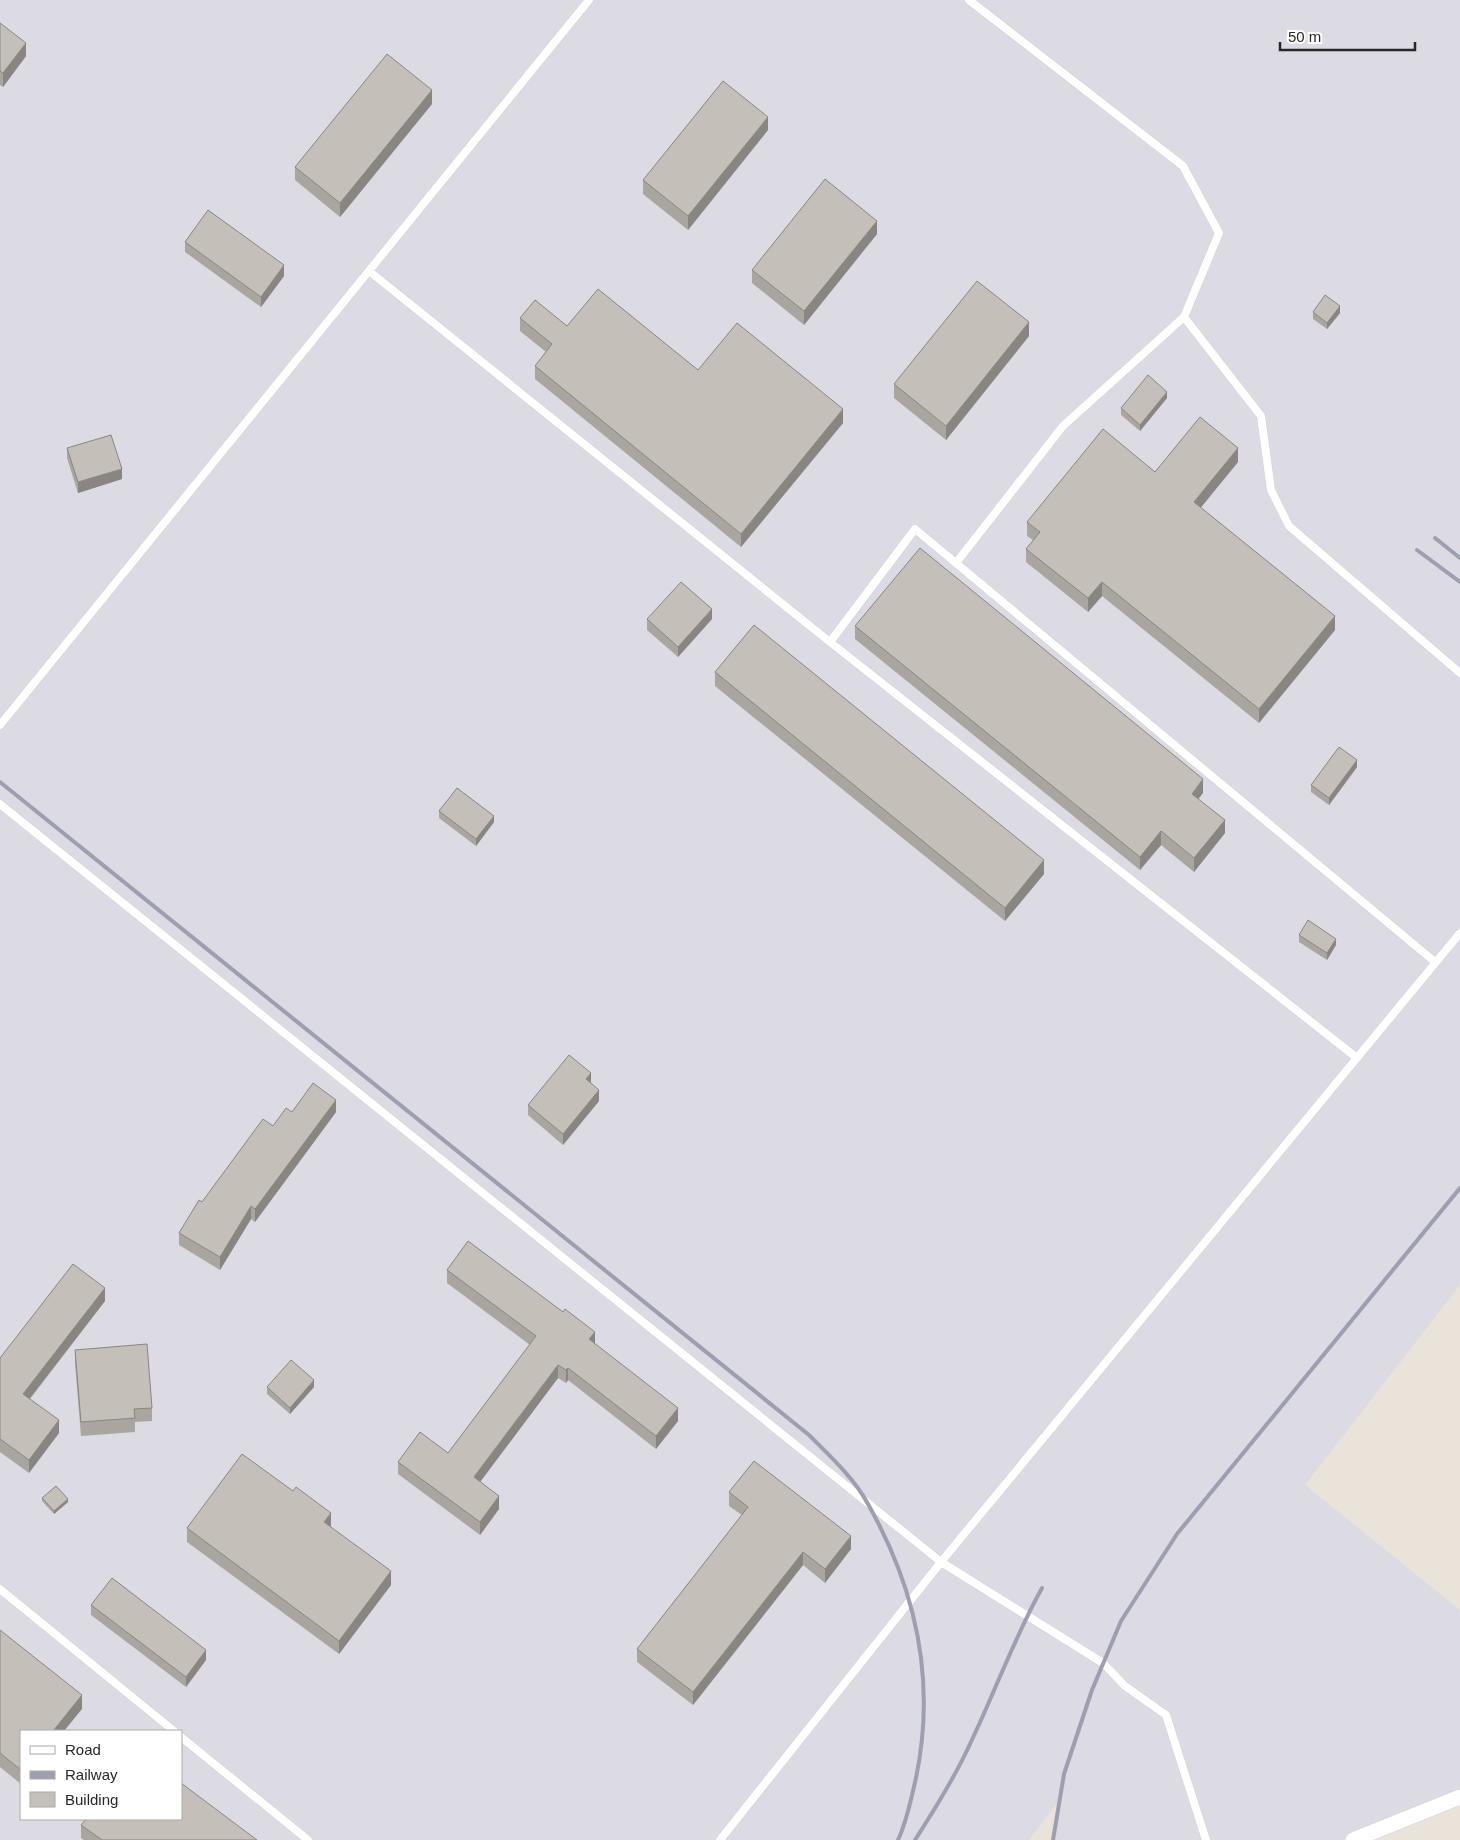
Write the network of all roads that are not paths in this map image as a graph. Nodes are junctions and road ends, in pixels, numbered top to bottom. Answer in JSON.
{"nodes":[{"id":1,"x":589,"y":0,"type":"edge"},
{"id":2,"x":969,"y":0,"type":"edge"},
{"id":3,"x":369,"y":272,"type":"junction"},
{"id":4,"x":1184,"y":317,"type":"junction"},
{"id":5,"x":956,"y":563,"type":"junction"},
{"id":6,"x":830,"y":642,"type":"junction"},
{"id":7,"x":1460,"y":673,"type":"edge"},
{"id":8,"x":0,"y":725,"type":"edge"},
{"id":9,"x":0,"y":804,"type":"edge"},
{"id":10,"x":1460,"y":933,"type":"edge"},
{"id":11,"x":1435,"y":962,"type":"junction"},
{"id":12,"x":1357,"y":1058,"type":"junction"},
{"id":13,"x":941,"y":1562,"type":"junction"},
{"id":14,"x":0,"y":1589,"type":"edge"},
{"id":15,"x":173,"y":1730,"type":"edge"},
{"id":16,"x":182,"y":1738,"type":"edge"},
{"id":17,"x":1460,"y":1797,"type":"edge"},
{"id":18,"x":308,"y":1840,"type":"edge"},
{"id":19,"x":720,"y":1840,"type":"edge"},
{"id":20,"x":1206,"y":1840,"type":"edge"},
{"id":21,"x":1353,"y":1840,"type":"edge"}],
"edges":[{"from":1,"to":3,"type":"lane"},
{"from":2,"to":4,"type":"lane"},
{"from":3,"to":6,"type":"lane"},
{"from":3,"to":8,"type":"lane"},
{"from":4,"to":5,"type":"lane"},
{"from":4,"to":7,"type":"lane"},
{"from":5,"to":6,"type":"lane"},
{"from":5,"to":11,"type":"lane"},
{"from":6,"to":12,"type":"lane"},
{"from":9,"to":13,"type":"lane"},
{"from":10,"to":11,"type":"lane"},
{"from":11,"to":12,"type":"lane"},
{"from":12,"to":13,"type":"lane"},
{"from":13,"to":19,"type":"lane"},
{"from":13,"to":20,"type":"lane"},
{"from":14,"to":15,"type":"lane"},
{"from":16,"to":18,"type":"lane"},
{"from":17,"to":21,"type":"street"}]}
